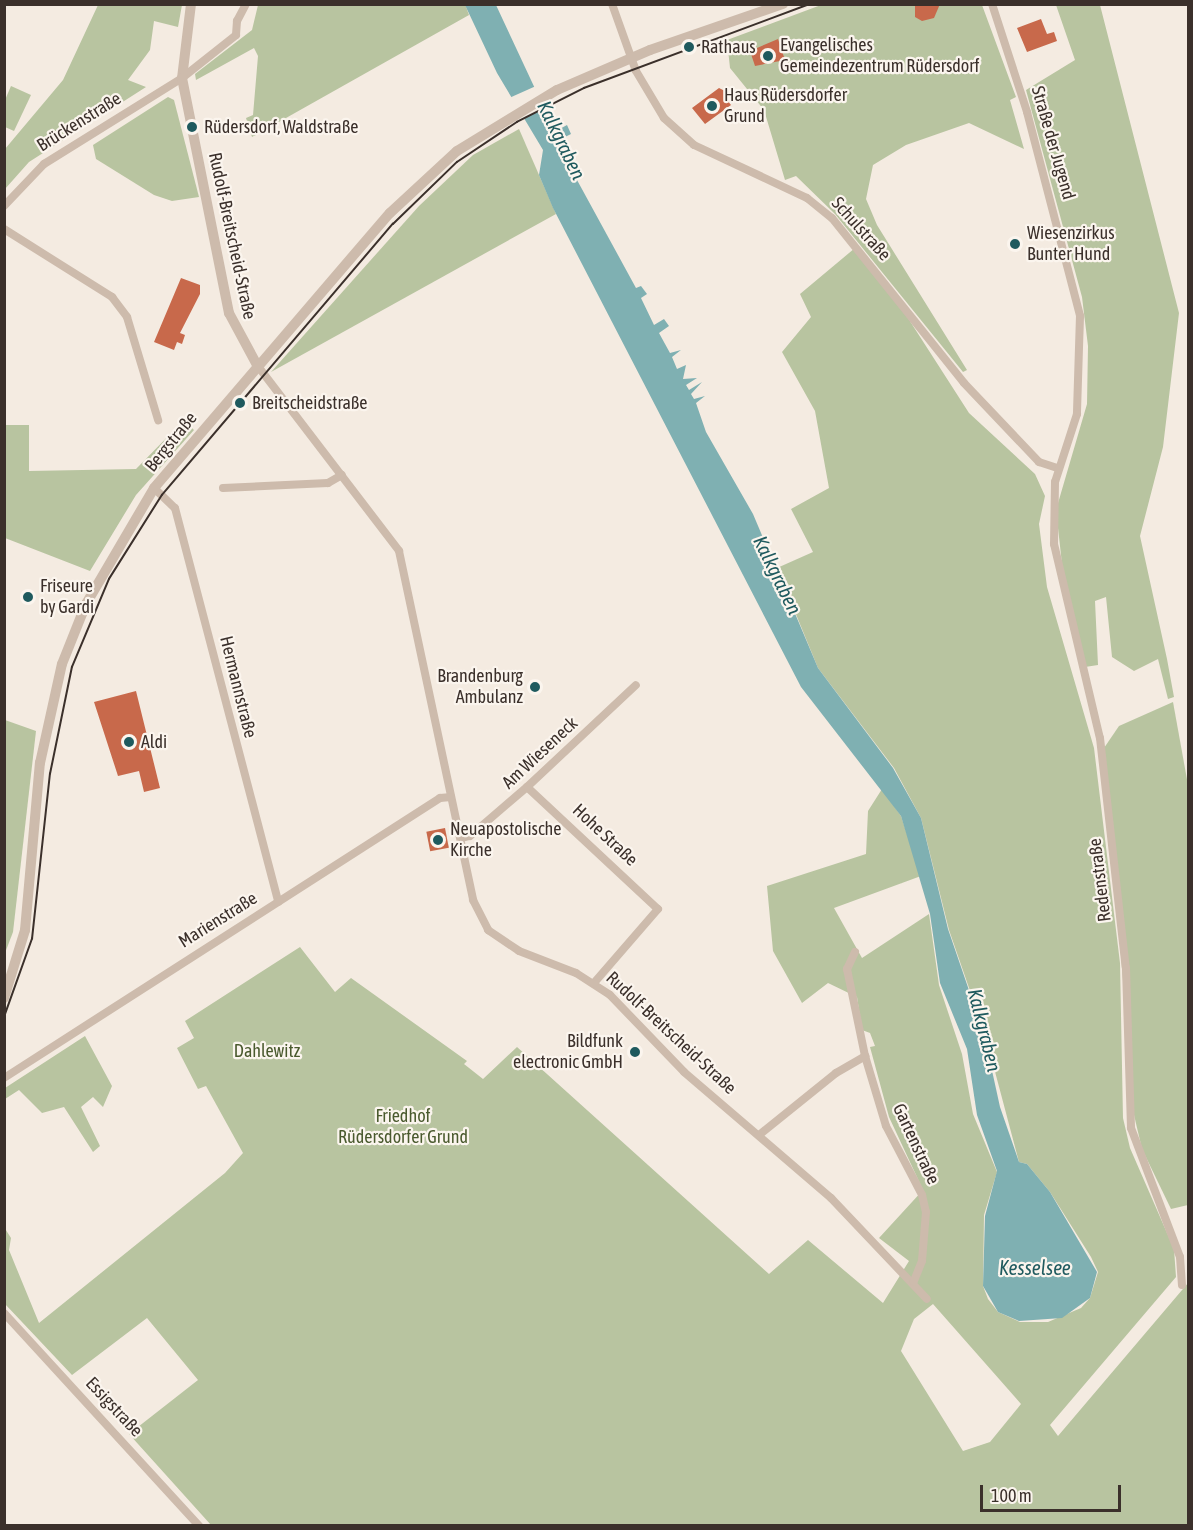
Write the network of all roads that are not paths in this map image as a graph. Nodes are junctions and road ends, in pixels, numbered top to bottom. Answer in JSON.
{"nodes":[{"id":1,"x":191,"y":4,"type":"edge"},
{"id":2,"x":246,"y":4,"type":"edge"},
{"id":3,"x":612,"y":4,"type":"edge"},
{"id":4,"x":783,"y":4,"type":"edge"},
{"id":5,"x":992,"y":4,"type":"edge"},
{"id":6,"x":769,"y":7,"type":"edge"},
{"id":7,"x":631,"y":58,"type":"junction"},
{"id":8,"x":182,"y":78,"type":"junction"},
{"id":9,"x":4,"y":206,"type":"edge"},
{"id":10,"x":4,"y":229,"type":"edge"},
{"id":11,"x":256,"y":366,"type":"junction"},
{"id":12,"x":158,"y":420,"type":"dead end"},
{"id":13,"x":1058,"y":468,"type":"junction"},
{"id":14,"x":342,"y":475,"type":"junction"},
{"id":15,"x":154,"y":488,"type":"junction"},
{"id":16,"x":223,"y":488,"type":"dead end"},
{"id":17,"x":636,"y":685,"type":"dead end"},
{"id":18,"x":528,"y":788,"type":"junction"},
{"id":19,"x":451,"y":797,"type":"junction"},
{"id":20,"x":461,"y":838,"type":"junction"},
{"id":21,"x":278,"y":902,"type":"junction"},
{"id":22,"x":855,"y":952,"type":"dead end"},
{"id":23,"x":594,"y":983,"type":"junction"},
{"id":24,"x":4,"y":998,"type":"edge"},
{"id":25,"x":865,"y":1056,"type":"junction"},
{"id":26,"x":4,"y":1078,"type":"edge"},
{"id":27,"x":759,"y":1135,"type":"junction"},
{"id":28,"x":914,"y":1281,"type":"junction"},
{"id":29,"x":1182,"y":1285,"type":"dead end"},
{"id":30,"x":927,"y":1299,"type":"dead end"},
{"id":31,"x":4,"y":1313,"type":"edge"},
{"id":32,"x":199,"y":1526,"type":"edge"}],
"edges":[{"from":1,"to":8,"type":"street","name":"Rudolf-Breitscheid-Straße"},
{"from":2,"to":8,"type":"street","name":"Brückenstraße"},
{"from":3,"to":7,"type":"street","name":"Schulstraße"},
{"from":4,"to":6,"type":"street","name":"Bergstraße"},
{"from":5,"to":13,"type":"street","name":"Straße der Jugend"},
{"from":6,"to":7,"type":"street","name":"Bergstraße"},
{"from":7,"to":11,"type":"street","name":"Bergstraße"},
{"from":7,"to":13,"type":"street","name":"Schulstraße"},
{"from":8,"to":9,"type":"street","name":"Brückenstraße"},
{"from":8,"to":11,"type":"street","name":"Rudolf-Breitscheid-Straße"},
{"from":10,"to":12,"type":"street"},
{"from":11,"to":14,"type":"street","name":"Rudolf-Breitscheid-Straße"},
{"from":11,"to":15,"type":"street","name":"Bergstraße"},
{"from":13,"to":29,"type":"street","name":"Redenstraße"},
{"from":14,"to":16,"type":"street"},
{"from":14,"to":19,"type":"street","name":"Rudolf-Breitscheid-Straße"},
{"from":15,"to":21,"type":"street","name":"Hermannstraße"},
{"from":15,"to":24,"type":"street","name":"Bergstraße"},
{"from":17,"to":18,"type":"street","name":"Am Wieseneck"},
{"from":18,"to":20,"type":"street","name":"Am Wieseneck"},
{"from":18,"to":23,"type":"street","name":"Hohe Straße"},
{"from":19,"to":20,"type":"street","name":"Rudolf-Breitscheid-Straße"},
{"from":19,"to":21,"type":"street","name":"Marienstraße"},
{"from":20,"to":23,"type":"street","name":"Rudolf-Breitscheid-Straße"},
{"from":21,"to":26,"type":"street","name":"Marienstraße"},
{"from":22,"to":25,"type":"street","name":"Gartenstraße"},
{"from":23,"to":27,"type":"street","name":"Rudolf-Breitscheid-Straße"},
{"from":25,"to":27,"type":"street"},
{"from":25,"to":28,"type":"street","name":"Gartenstraße"},
{"from":27,"to":28,"type":"street","name":"Rudolf-Breitscheid-Straße"},
{"from":28,"to":30,"type":"street","name":"Rudolf-Breitscheid-Straße"},
{"from":31,"to":32,"type":"street","name":"Essigstraße"}]}
